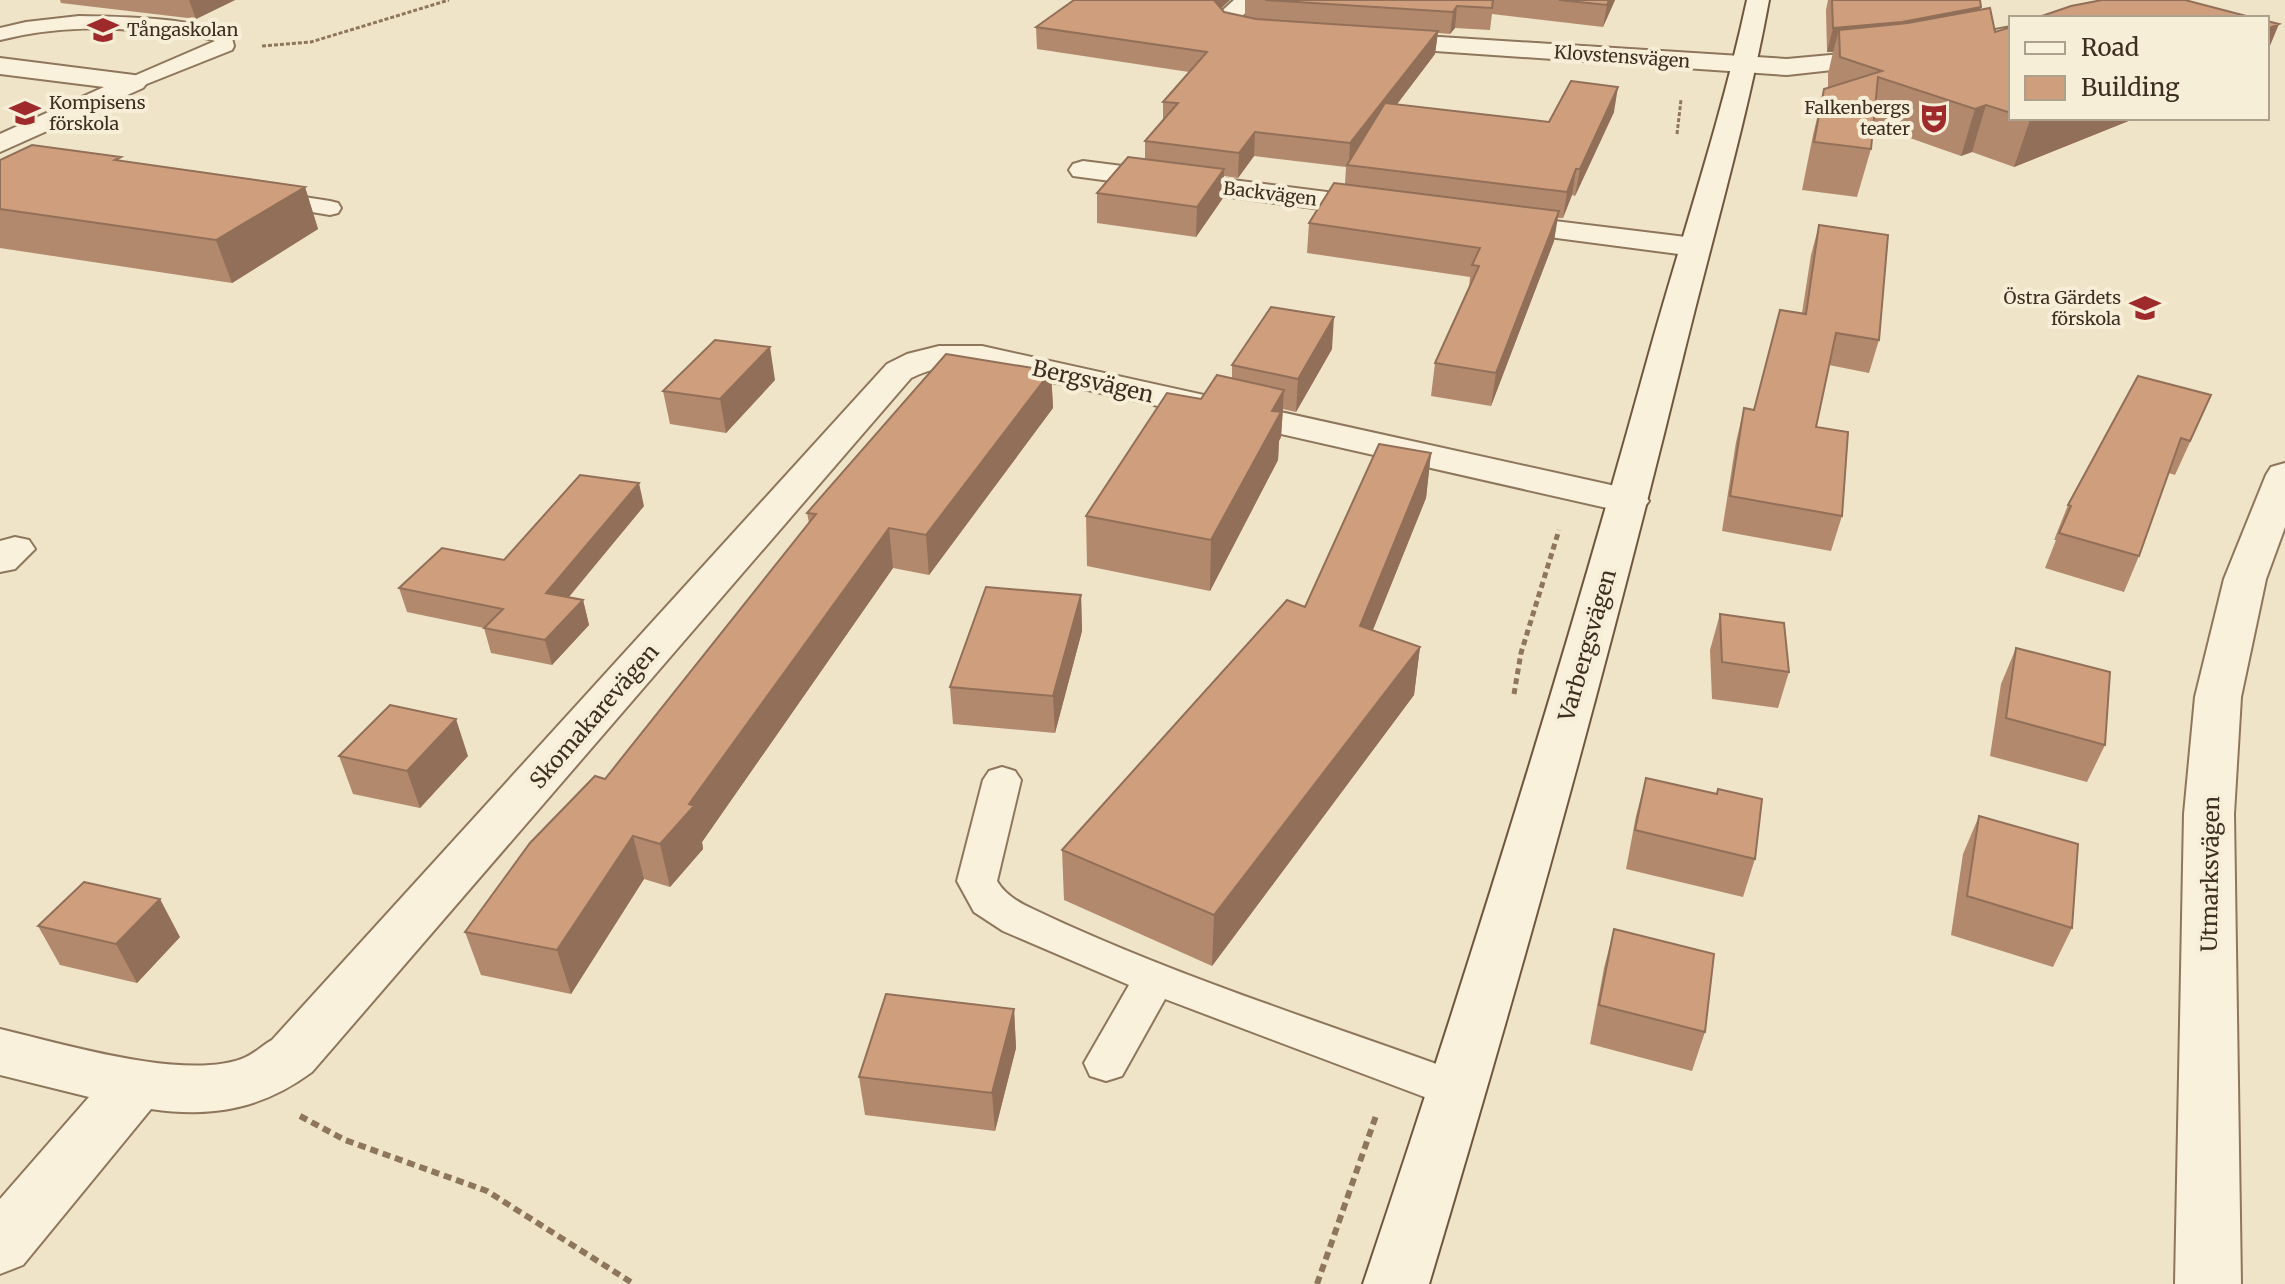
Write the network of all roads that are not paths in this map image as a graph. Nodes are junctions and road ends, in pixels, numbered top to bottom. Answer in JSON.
{"nodes":[{"id":1,"x":1248,"y":0,"type":"edge"},
{"id":2,"x":1758,"y":0,"type":"edge"},
{"id":3,"x":0,"y":34,"type":"edge"},
{"id":4,"x":1302,"y":34,"type":"edge"},
{"id":5,"x":2009,"y":34,"type":"edge"},
{"id":6,"x":1350,"y":38,"type":"edge"},
{"id":7,"x":0,"y":66,"type":"edge"},
{"id":8,"x":1746,"y":66,"type":"junction"},
{"id":9,"x":134,"y":83,"type":"junction"},
{"id":10,"x":5,"y":154,"type":"edge"},
{"id":11,"x":1083,"y":170,"type":"dead end"},
{"id":12,"x":236,"y":194,"type":"edge"},
{"id":13,"x":330,"y":208,"type":"dead end"},
{"id":14,"x":1414,"y":212,"type":"edge"},
{"id":15,"x":1477,"y":220,"type":"edge"},
{"id":16,"x":1694,"y":247,"type":"junction"},
{"id":17,"x":931,"y":357,"type":"joint"},
{"id":18,"x":2285,"y":475,"type":"edge"},
{"id":19,"x":1629,"y":501,"type":"junction"},
{"id":20,"x":1002,"y":780,"type":"dead end"},
{"id":21,"x":1155,"y":978,"type":"junction"},
{"id":22,"x":0,"y":1052,"type":"edge"},
{"id":23,"x":1106,"y":1063,"type":"dead end"},
{"id":24,"x":138,"y":1082,"type":"junction"},
{"id":25,"x":1459,"y":1091,"type":"junction"},
{"id":26,"x":0,"y":1245,"type":"edge"},
{"id":27,"x":1396,"y":1284,"type":"edge"},
{"id":28,"x":2208,"y":1284,"type":"edge"}],
"edges":[{"from":1,"to":4,"type":"street"},
{"from":2,"to":8,"type":"street","name":"Varbergsvägen"},
{"from":3,"to":9,"type":"lane"},
{"from":5,"to":8,"type":"street","name":"Klovstensvägen"},
{"from":6,"to":8,"type":"street","name":"Klovstensvägen"},
{"from":7,"to":9,"type":"street"},
{"from":8,"to":16,"type":"street","name":"Varbergsvägen"},
{"from":9,"to":10,"type":"street"},
{"from":11,"to":14,"type":"street","name":"Backvägen"},
{"from":12,"to":13,"type":"lane"},
{"from":15,"to":16,"type":"street"},
{"from":16,"to":19,"type":"street","name":"Varbergsvägen"},
{"from":17,"to":19,"type":"street","name":"Bergsvägen"},
{"from":17,"to":24,"type":"street","name":"Skomakarevägen"},
{"from":18,"to":28,"type":"street","name":"Utmarksvägen"},
{"from":19,"to":25,"type":"street","name":"Varbergsvägen"},
{"from":20,"to":21,"type":"lane"},
{"from":21,"to":23,"type":"lane"},
{"from":21,"to":25,"type":"lane"},
{"from":22,"to":24,"type":"street","name":"Skomakarevägen"},
{"from":24,"to":26,"type":"street"},
{"from":25,"to":27,"type":"street","name":"Varbergsvägen"}]}
